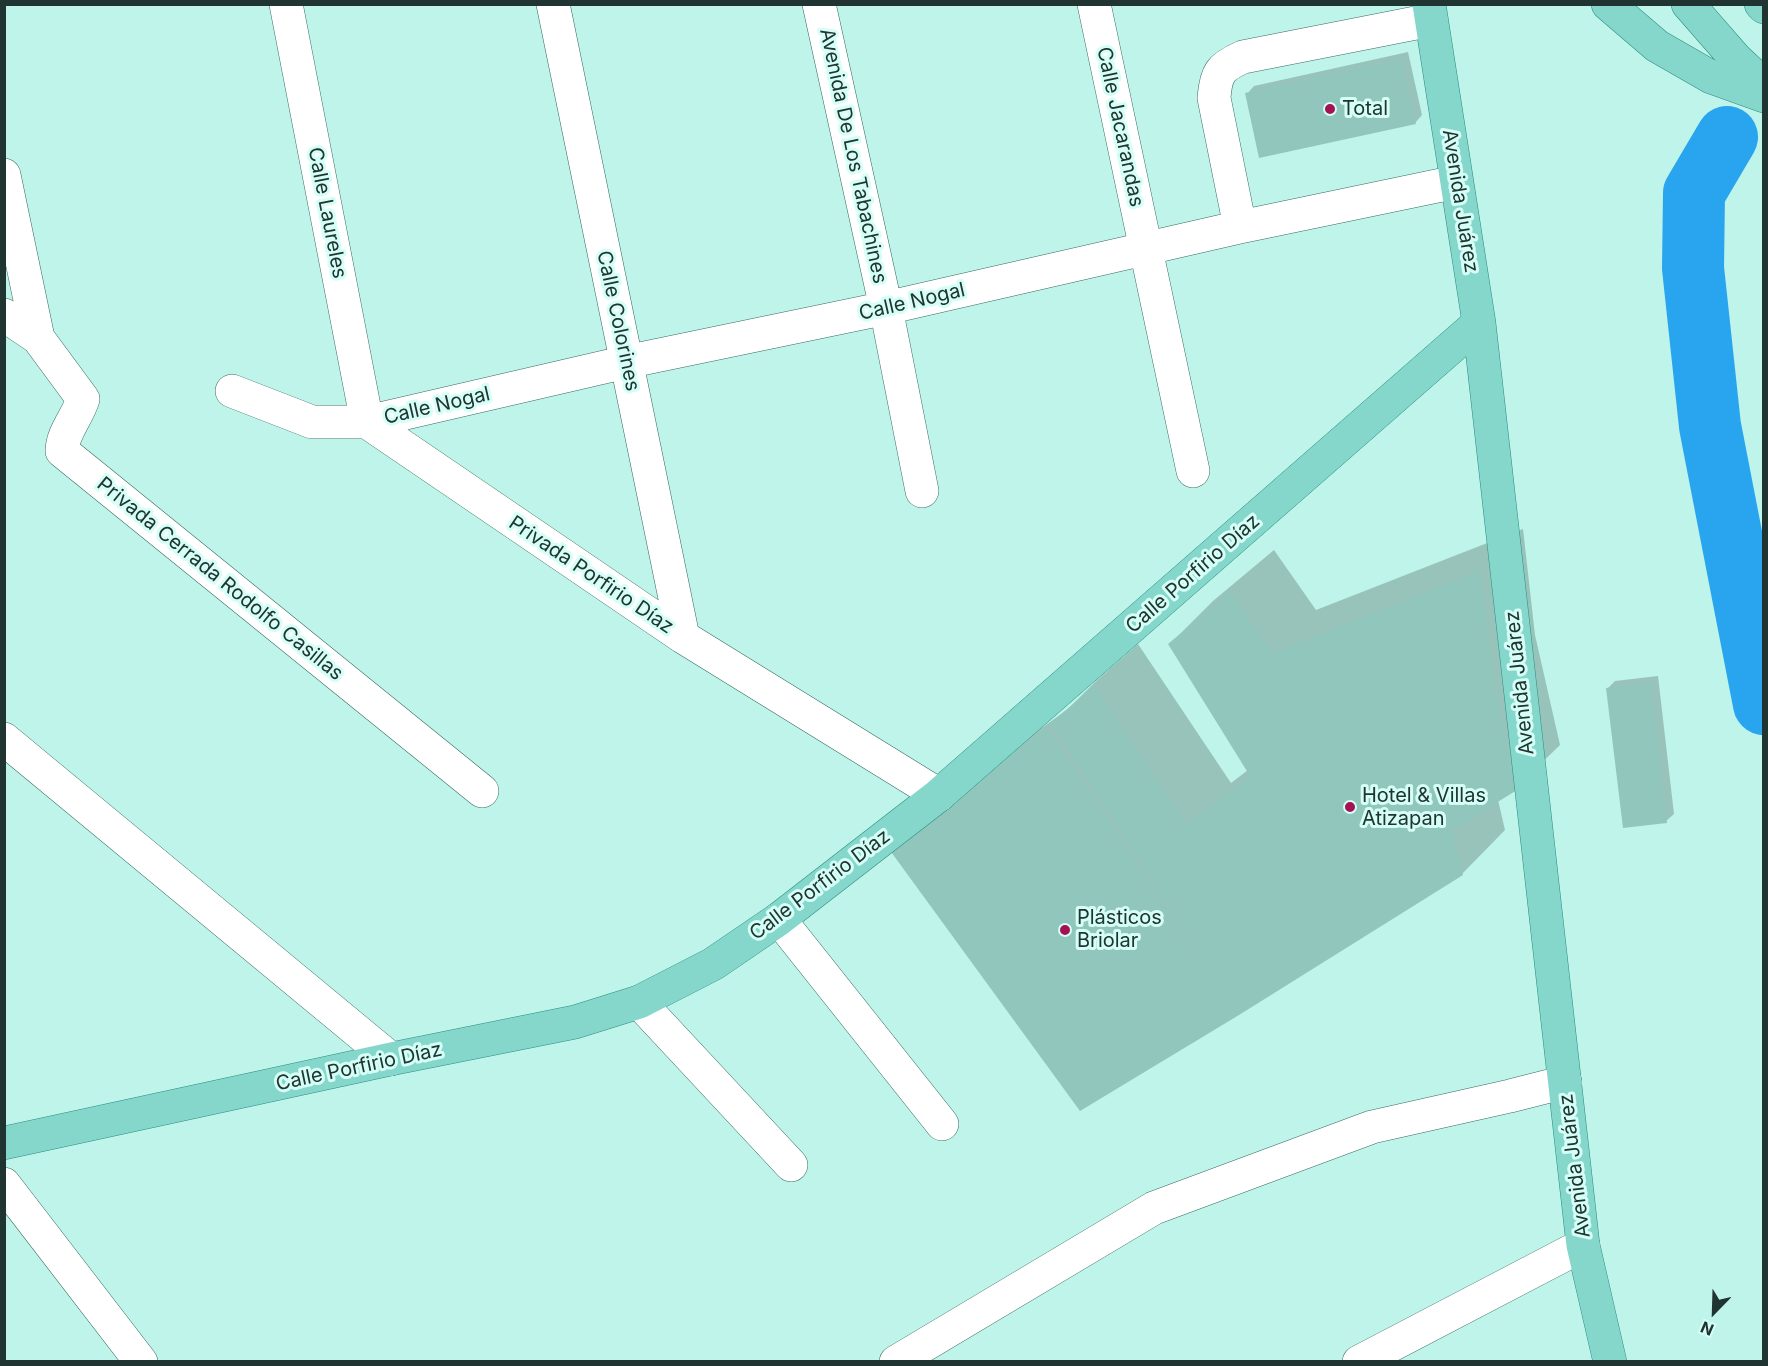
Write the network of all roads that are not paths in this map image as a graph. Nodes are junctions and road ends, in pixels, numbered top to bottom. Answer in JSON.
{"nodes":[{"id":1,"x":286,"y":4,"type":"edge"},
{"id":2,"x":553,"y":4,"type":"edge"},
{"id":3,"x":819,"y":4,"type":"edge"},
{"id":4,"x":1094,"y":4,"type":"edge"},
{"id":5,"x":1608,"y":4,"type":"edge"},
{"id":6,"x":1688,"y":4,"type":"edge"},
{"id":7,"x":1430,"y":12,"type":"edge"},
{"id":8,"x":1764,"y":85,"type":"edge"},
{"id":9,"x":1764,"y":96,"type":"edge"},
{"id":10,"x":4,"y":175,"type":"edge"},
{"id":11,"x":1456,"y":182,"type":"junction"},
{"id":12,"x":1240,"y":227,"type":"junction"},
{"id":13,"x":1145,"y":249,"type":"junction"},
{"id":14,"x":886,"y":308,"type":"junction"},
{"id":15,"x":4,"y":315,"type":"edge"},
{"id":16,"x":1479,"y":323,"type":"junction"},
{"id":17,"x":38,"y":338,"type":"junction"},
{"id":18,"x":626,"y":362,"type":"junction"},
{"id":19,"x":232,"y":391,"type":"dead end"},
{"id":20,"x":367,"y":422,"type":"junction"},
{"id":21,"x":1192,"y":471,"type":"dead end"},
{"id":22,"x":922,"y":491,"type":"dead end"},
{"id":23,"x":683,"y":637,"type":"junction"},
{"id":24,"x":4,"y":740,"type":"edge"},
{"id":25,"x":482,"y":791,"type":"dead end"},
{"id":26,"x":939,"y":795,"type":"junction"},
{"id":27,"x":778,"y":919,"type":"junction"},
{"id":28,"x":639,"y":1002,"type":"junction"},
{"id":29,"x":391,"y":1059,"type":"junction"},
{"id":30,"x":1565,"y":1082,"type":"junction"},
{"id":31,"x":942,"y":1124,"type":"dead end"},
{"id":32,"x":4,"y":1143,"type":"edge"},
{"id":33,"x":791,"y":1165,"type":"dead end"},
{"id":34,"x":4,"y":1184,"type":"edge"},
{"id":35,"x":1583,"y":1245,"type":"junction"},
{"id":36,"x":141,"y":1362,"type":"edge"},
{"id":37,"x":896,"y":1362,"type":"edge"},
{"id":38,"x":1359,"y":1362,"type":"edge"},
{"id":39,"x":1610,"y":1362,"type":"edge"}],
"edges":[{"from":1,"to":20,"type":"street","name":"Calle Laureles"},
{"from":2,"to":18,"type":"street","name":"Calle Colorines"},
{"from":3,"to":14,"type":"street","name":"Avenida De Los Tabachines"},
{"from":4,"to":13,"type":"street","name":"Calle Jacarandas"},
{"from":5,"to":9,"type":"main road"},
{"from":6,"to":8,"type":"main road"},
{"from":7,"to":11,"type":"main road","name":"Avenida Juárez"},
{"from":7,"to":12,"type":"street"},
{"from":10,"to":17,"type":"street"},
{"from":11,"to":12,"type":"street","name":"Calle Nogal"},
{"from":11,"to":16,"type":"main road","name":"Avenida Juárez"},
{"from":12,"to":13,"type":"street","name":"Calle Nogal"},
{"from":13,"to":14,"type":"street","name":"Calle Nogal"},
{"from":13,"to":21,"type":"street","name":"Calle Jacarandas"},
{"from":14,"to":18,"type":"street","name":"Calle Nogal"},
{"from":14,"to":22,"type":"street","name":"Avenida De Los Tabachines"},
{"from":15,"to":17,"type":"street"},
{"from":16,"to":26,"type":"main road","name":"Calle Porfirio Díaz"},
{"from":16,"to":30,"type":"main road","name":"Avenida Juárez"},
{"from":17,"to":25,"type":"street","name":"Privada Cerrada Rodolfo Casillas"},
{"from":18,"to":20,"type":"street","name":"Calle Nogal"},
{"from":18,"to":23,"type":"street","name":"Calle Colorines"},
{"from":19,"to":20,"type":"street"},
{"from":20,"to":23,"type":"street","name":"Privada Porfirio Díaz"},
{"from":23,"to":26,"type":"street","name":"Privada Porfirio Díaz"},
{"from":24,"to":29,"type":"street"},
{"from":26,"to":27,"type":"main road","name":"Calle Porfirio Díaz"},
{"from":27,"to":28,"type":"main road","name":"Calle Porfirio Díaz"},
{"from":27,"to":31,"type":"street"},
{"from":28,"to":29,"type":"main road","name":"Calle Porfirio Díaz"},
{"from":28,"to":33,"type":"street"},
{"from":29,"to":32,"type":"main road","name":"Calle Porfirio Díaz"},
{"from":30,"to":35,"type":"main road","name":"Avenida Juárez"},
{"from":30,"to":37,"type":"street"},
{"from":34,"to":36,"type":"street"},
{"from":35,"to":38,"type":"street"},
{"from":35,"to":39,"type":"main road","name":"Avenida Juárez"}]}
